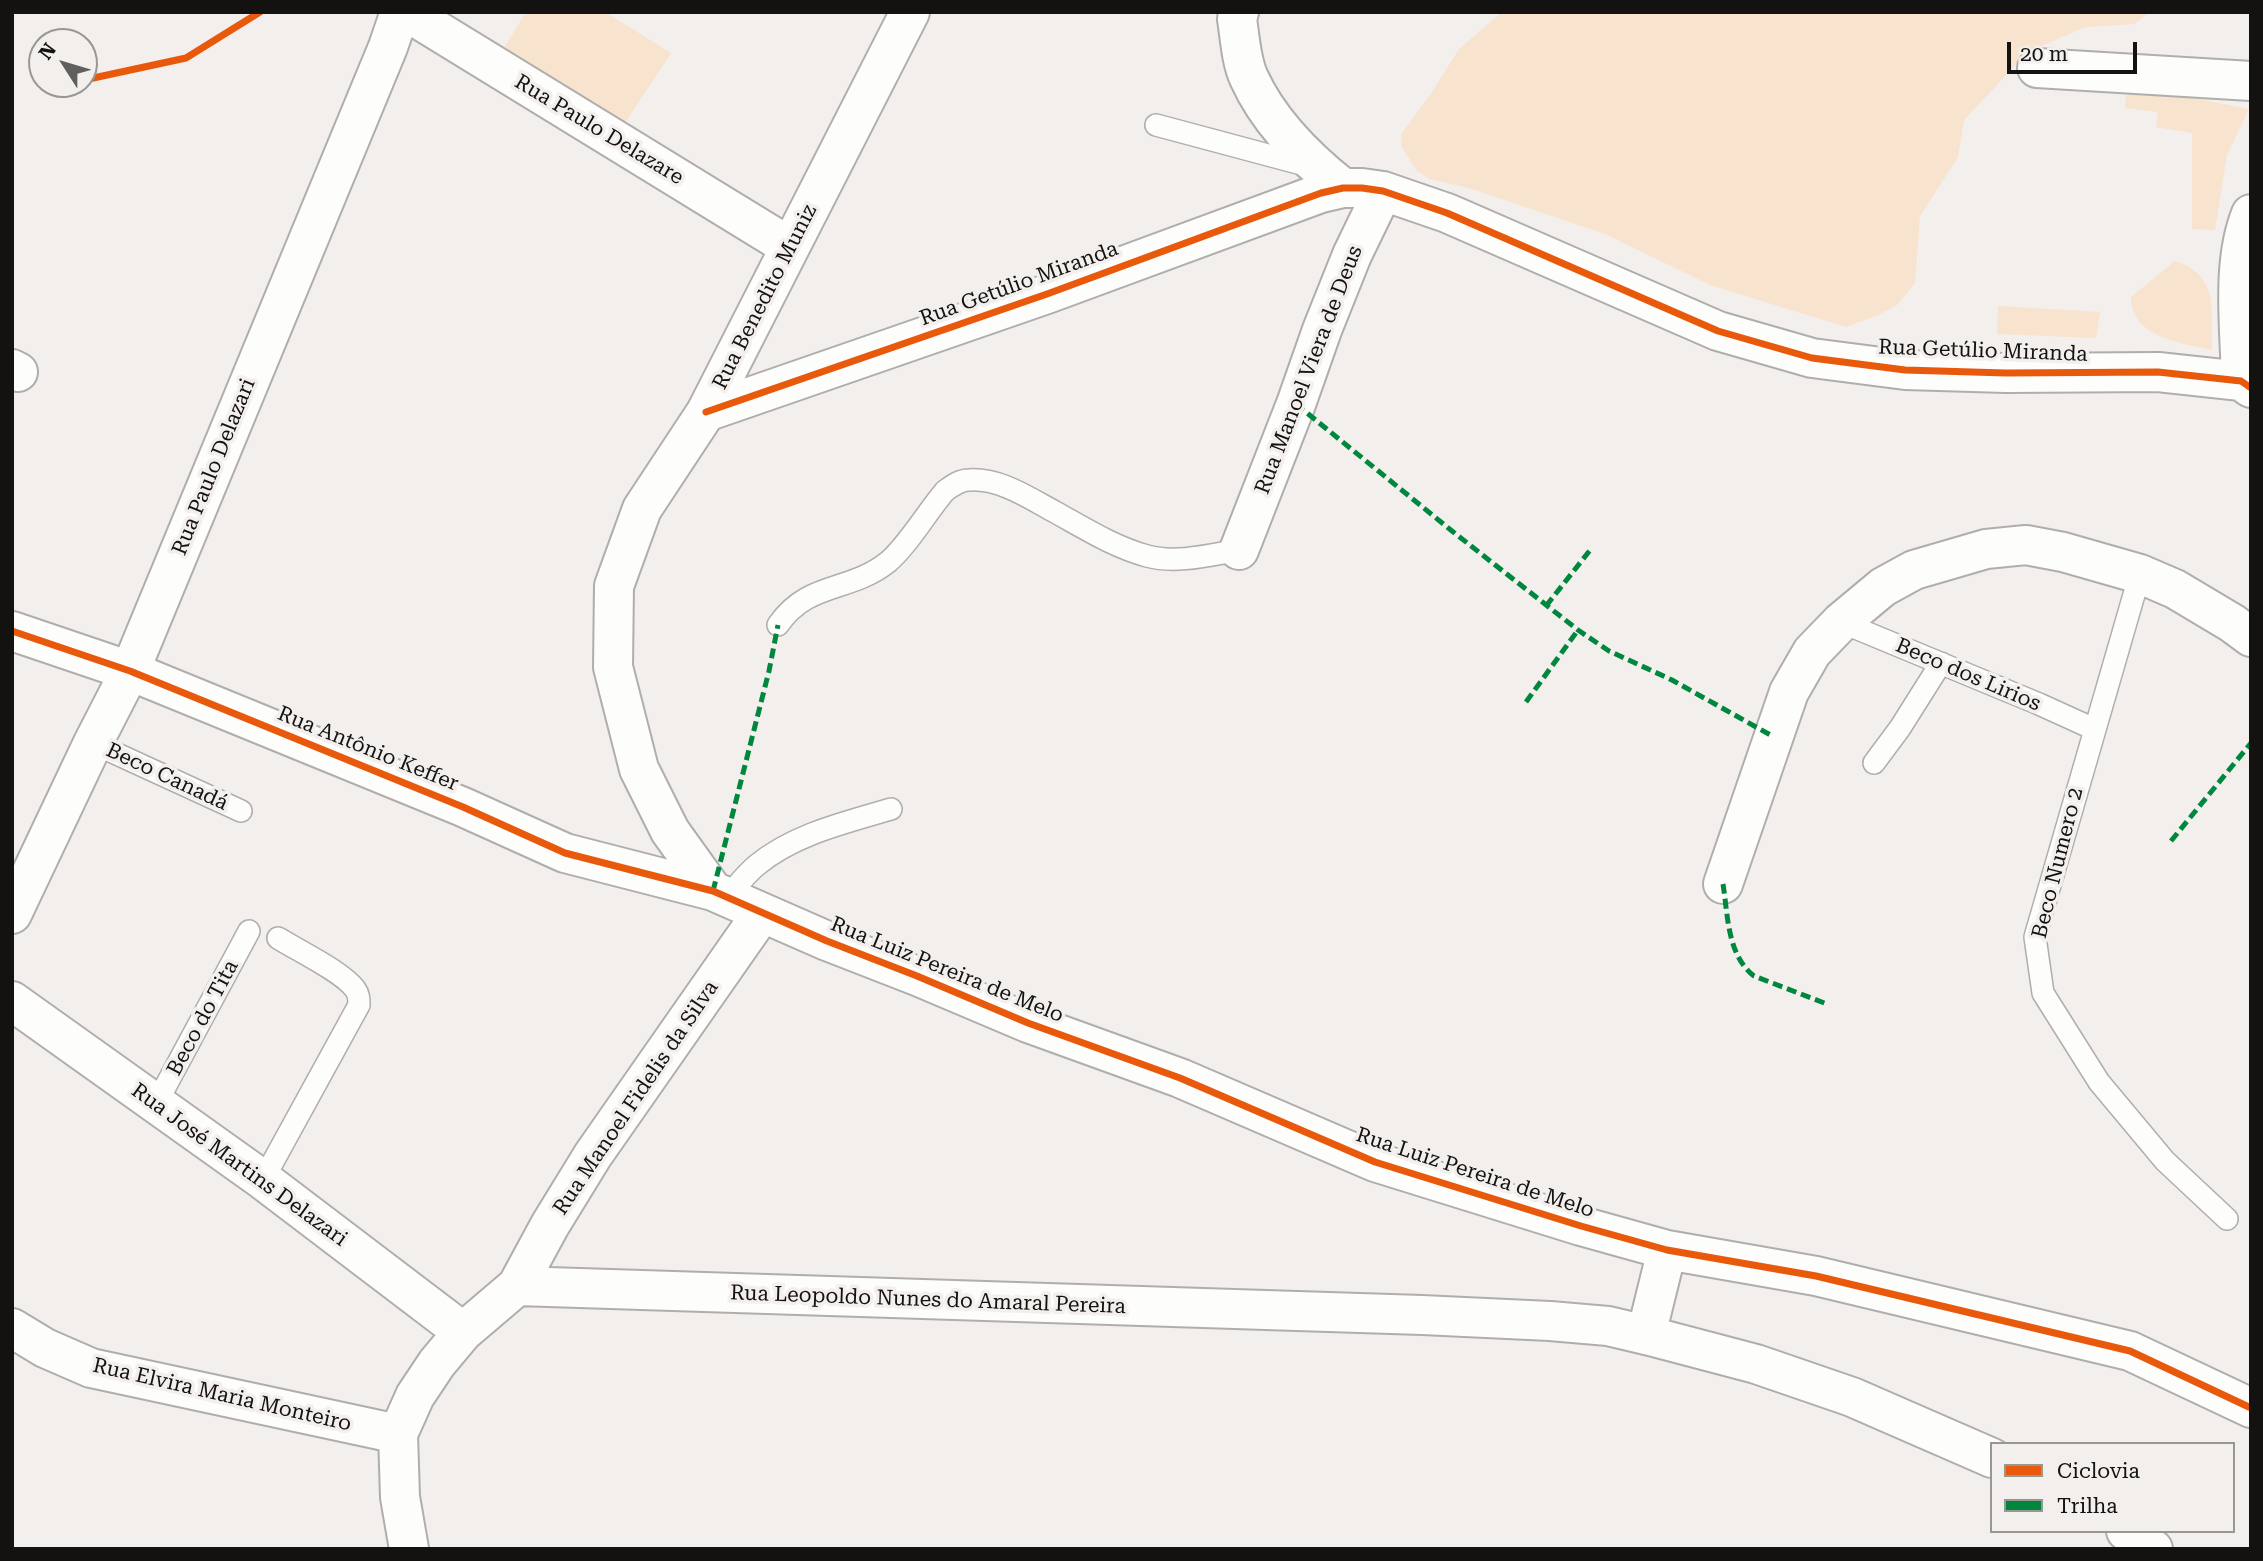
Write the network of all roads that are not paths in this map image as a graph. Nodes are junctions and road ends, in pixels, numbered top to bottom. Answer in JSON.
{"nodes":[{"id":1,"x":400,"y":12,"type":"edge"},
{"id":2,"x":407,"y":12,"type":"edge"},
{"id":3,"x":910,"y":12,"type":"edge"},
{"id":4,"x":1239,"y":12,"type":"edge"},
{"id":5,"x":2037,"y":68,"type":"dead end"},
{"id":6,"x":2251,"y":81,"type":"edge"},
{"id":7,"x":1156,"y":125,"type":"dead end"},
{"id":8,"x":1330,"y":178,"type":"junction"},
{"id":9,"x":1383,"y":191,"type":"junction"},
{"id":10,"x":2251,"y":214,"type":"edge"},
{"id":11,"x":790,"y":247,"type":"junction"},
{"id":12,"x":2246,"y":385,"type":"edge"},
{"id":13,"x":706,"y":412,"type":"junction"},
{"id":14,"x":1239,"y":550,"type":"joint"},
{"id":15,"x":2140,"y":574,"type":"junction"},
{"id":16,"x":1841,"y":622,"type":"junction"},
{"id":17,"x":778,"y":625,"type":"dead end"},
{"id":18,"x":12,"y":631,"type":"edge"},
{"id":19,"x":2251,"y":637,"type":"edge"},
{"id":20,"x":1941,"y":663,"type":"junction"},
{"id":21,"x":130,"y":671,"type":"junction"},
{"id":22,"x":2094,"y":729,"type":"junction"},
{"id":23,"x":93,"y":743,"type":"junction"},
{"id":24,"x":1874,"y":763,"type":"dead end"},
{"id":25,"x":891,"y":809,"type":"dead end"},
{"id":26,"x":241,"y":811,"type":"dead end"},
{"id":27,"x":1723,"y":884,"type":"dead end"},
{"id":28,"x":720,"y":894,"type":"junction"},
{"id":29,"x":762,"y":913,"type":"junction"},
{"id":30,"x":12,"y":914,"type":"edge"},
{"id":31,"x":249,"y":931,"type":"dead end"},
{"id":32,"x":278,"y":938,"type":"dead end"},
{"id":33,"x":12,"y":1001,"type":"edge"},
{"id":34,"x":156,"y":1104,"type":"junction"},
{"id":35,"x":263,"y":1180,"type":"junction"},
{"id":36,"x":2227,"y":1219,"type":"dead end"},
{"id":37,"x":1667,"y":1250,"type":"junction"},
{"id":38,"x":517,"y":1286,"type":"junction"},
{"id":39,"x":12,"y":1328,"type":"edge"},
{"id":40,"x":463,"y":1332,"type":"junction"},
{"id":41,"x":1646,"y":1335,"type":"junction"},
{"id":42,"x":2251,"y":1408,"type":"edge"},
{"id":43,"x":398,"y":1434,"type":"junction"},
{"id":44,"x":1990,"y":1457,"type":"edge"},
{"id":45,"x":2129,"y":1533,"type":"edge"},
{"id":46,"x":409,"y":1549,"type":"edge"},
{"id":47,"x":2153,"y":1549,"type":"edge"}],
"edges":[{"from":1,"to":21,"type":"street","name":"Rua Paulo Delazari"},
{"from":2,"to":11,"type":"street","name":"Rua Paulo Delazare"},
{"from":3,"to":11,"type":"street","name":"Rua Benedito Muniz"},
{"from":4,"to":8,"type":"street"},
{"from":5,"to":6,"type":"street"},
{"from":7,"to":8,"type":"lane"},
{"from":8,"to":9,"type":"street","name":"Rua Getúlio Miranda"},
{"from":8,"to":13,"type":"street","name":"Rua Getúlio Miranda"},
{"from":9,"to":12,"type":"street","name":"Rua Getúlio Miranda"},
{"from":9,"to":14,"type":"street","name":"Rua Manoel Viera de Deus"},
{"from":10,"to":12,"type":"street"},
{"from":11,"to":13,"type":"street","name":"Rua Benedito Muniz"},
{"from":13,"to":28,"type":"street","name":"Rua Benedito Muniz"},
{"from":14,"to":17,"type":"lane"},
{"from":15,"to":16,"type":"street"},
{"from":15,"to":19,"type":"street"},
{"from":15,"to":22,"type":"lane","name":"Beco Numero 2"},
{"from":16,"to":20,"type":"lane","name":"Beco dos Lirios"},
{"from":16,"to":27,"type":"street"},
{"from":18,"to":21,"type":"street","name":"Rua Antônio Keffer"},
{"from":20,"to":22,"type":"lane","name":"Beco dos Lirios"},
{"from":20,"to":24,"type":"lane"},
{"from":21,"to":23,"type":"street","name":"Rua Paulo Delazari"},
{"from":21,"to":28,"type":"street","name":"Rua Antônio Keffer"},
{"from":22,"to":36,"type":"lane","name":"Beco Numero 2"},
{"from":23,"to":26,"type":"lane","name":"Beco Canadá"},
{"from":23,"to":30,"type":"street","name":"Rua Paulo Delazari"},
{"from":25,"to":28,"type":"lane"},
{"from":28,"to":29,"type":"street","name":"Rua Luiz Pereira de Melo"},
{"from":29,"to":37,"type":"street","name":"Rua Luiz Pereira de Melo"},
{"from":29,"to":38,"type":"street","name":"Rua Manoel Fidelis da Silva"},
{"from":31,"to":34,"type":"lane","name":"Beco do Tita"},
{"from":32,"to":35,"type":"lane"},
{"from":33,"to":34,"type":"street","name":"Rua José Martins Delazari"},
{"from":34,"to":35,"type":"street","name":"Rua José Martins Delazari"},
{"from":35,"to":40,"type":"street","name":"Rua José Martins Delazari"},
{"from":37,"to":41,"type":"street"},
{"from":37,"to":42,"type":"street","name":"Rua Luiz Pereira de Melo"},
{"from":38,"to":40,"type":"street"},
{"from":38,"to":41,"type":"street","name":"Rua Leopoldo Nunes do Amaral Pereira"},
{"from":39,"to":43,"type":"street","name":"Rua Elvira Maria Monteiro"},
{"from":40,"to":43,"type":"street"},
{"from":41,"to":44,"type":"street","name":"Rua Leopoldo Nunes do Amaral Pereira"},
{"from":43,"to":46,"type":"street"},
{"from":45,"to":47,"type":"street"}]}
